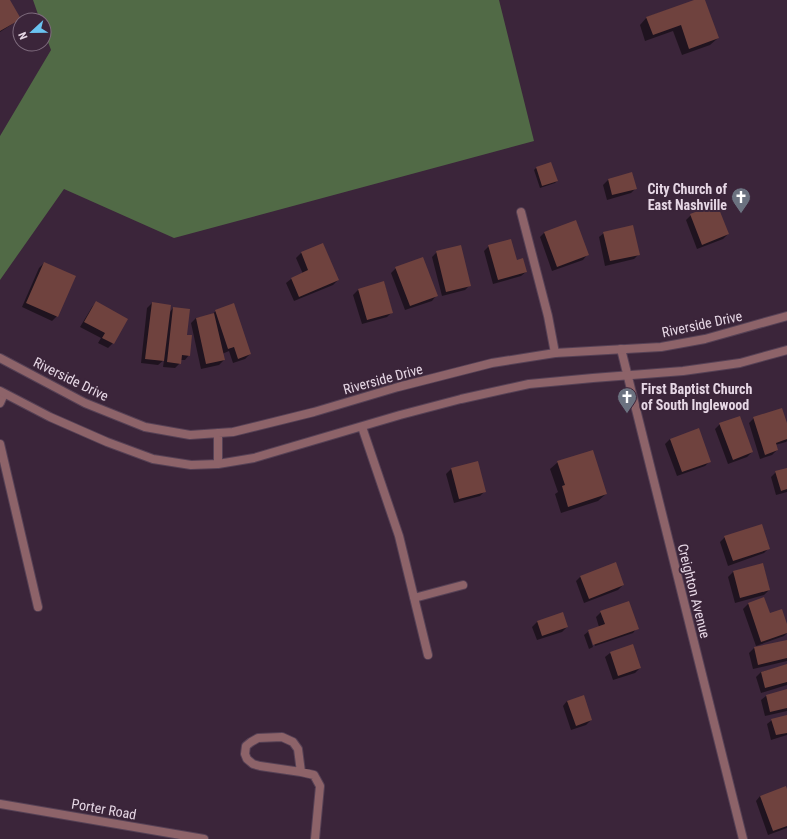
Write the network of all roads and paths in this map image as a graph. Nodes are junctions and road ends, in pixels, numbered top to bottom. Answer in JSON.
{"nodes":[{"id":1,"x":522,"y":212,"type":"dead end"},
{"id":2,"x":787,"y":316,"type":"edge"},
{"id":3,"x":621,"y":350,"type":"junction"},
{"id":4,"x":787,"y":350,"type":"edge"},
{"id":5,"x":555,"y":353,"type":"junction"},
{"id":6,"x":0,"y":358,"type":"edge"},
{"id":7,"x":627,"y":376,"type":"junction"},
{"id":8,"x":2,"y":392,"type":"edge"},
{"id":9,"x":0,"y":403,"type":"edge"},
{"id":10,"x":362,"y":427,"type":"junction"},
{"id":11,"x":218,"y":433,"type":"junction"},
{"id":12,"x":0,"y":444,"type":"edge"},
{"id":13,"x":218,"y":464,"type":"junction"},
{"id":14,"x":464,"y":585,"type":"dead end"},
{"id":15,"x":414,"y":598,"type":"junction"},
{"id":16,"x":38,"y":607,"type":"dead end"},
{"id":17,"x":428,"y":655,"type":"dead end"},
{"id":18,"x":302,"y":772,"type":"junction"},
{"id":19,"x":0,"y":804,"type":"edge"},
{"id":20,"x":204,"y":839,"type":"edge"},
{"id":21,"x":315,"y":839,"type":"edge"},
{"id":22,"x":743,"y":839,"type":"edge"}],
"edges":[{"from":1,"to":5,"type":"street"},
{"from":2,"to":3,"type":"street","name":"Riverside Drive"},
{"from":3,"to":5,"type":"street","name":"Riverside Drive"},
{"from":3,"to":7,"type":"street","name":"Creighton Avenue"},
{"from":4,"to":7,"type":"street"},
{"from":5,"to":11,"type":"street","name":"Riverside Drive"},
{"from":6,"to":11,"type":"street","name":"Riverside Drive"},
{"from":7,"to":10,"type":"street"},
{"from":7,"to":22,"type":"street","name":"Creighton Avenue"},
{"from":8,"to":9,"type":"street"},
{"from":8,"to":13,"type":"street"},
{"from":10,"to":13,"type":"street"},
{"from":10,"to":15,"type":"street"},
{"from":11,"to":13,"type":"street"},
{"from":12,"to":16,"type":"street"},
{"from":14,"to":15,"type":"street"},
{"from":15,"to":17,"type":"street"},
{"from":18,"to":18,"type":"street"},
{"from":18,"to":21,"type":"street"},
{"from":19,"to":20,"type":"street","name":"Porter Road"}]}
